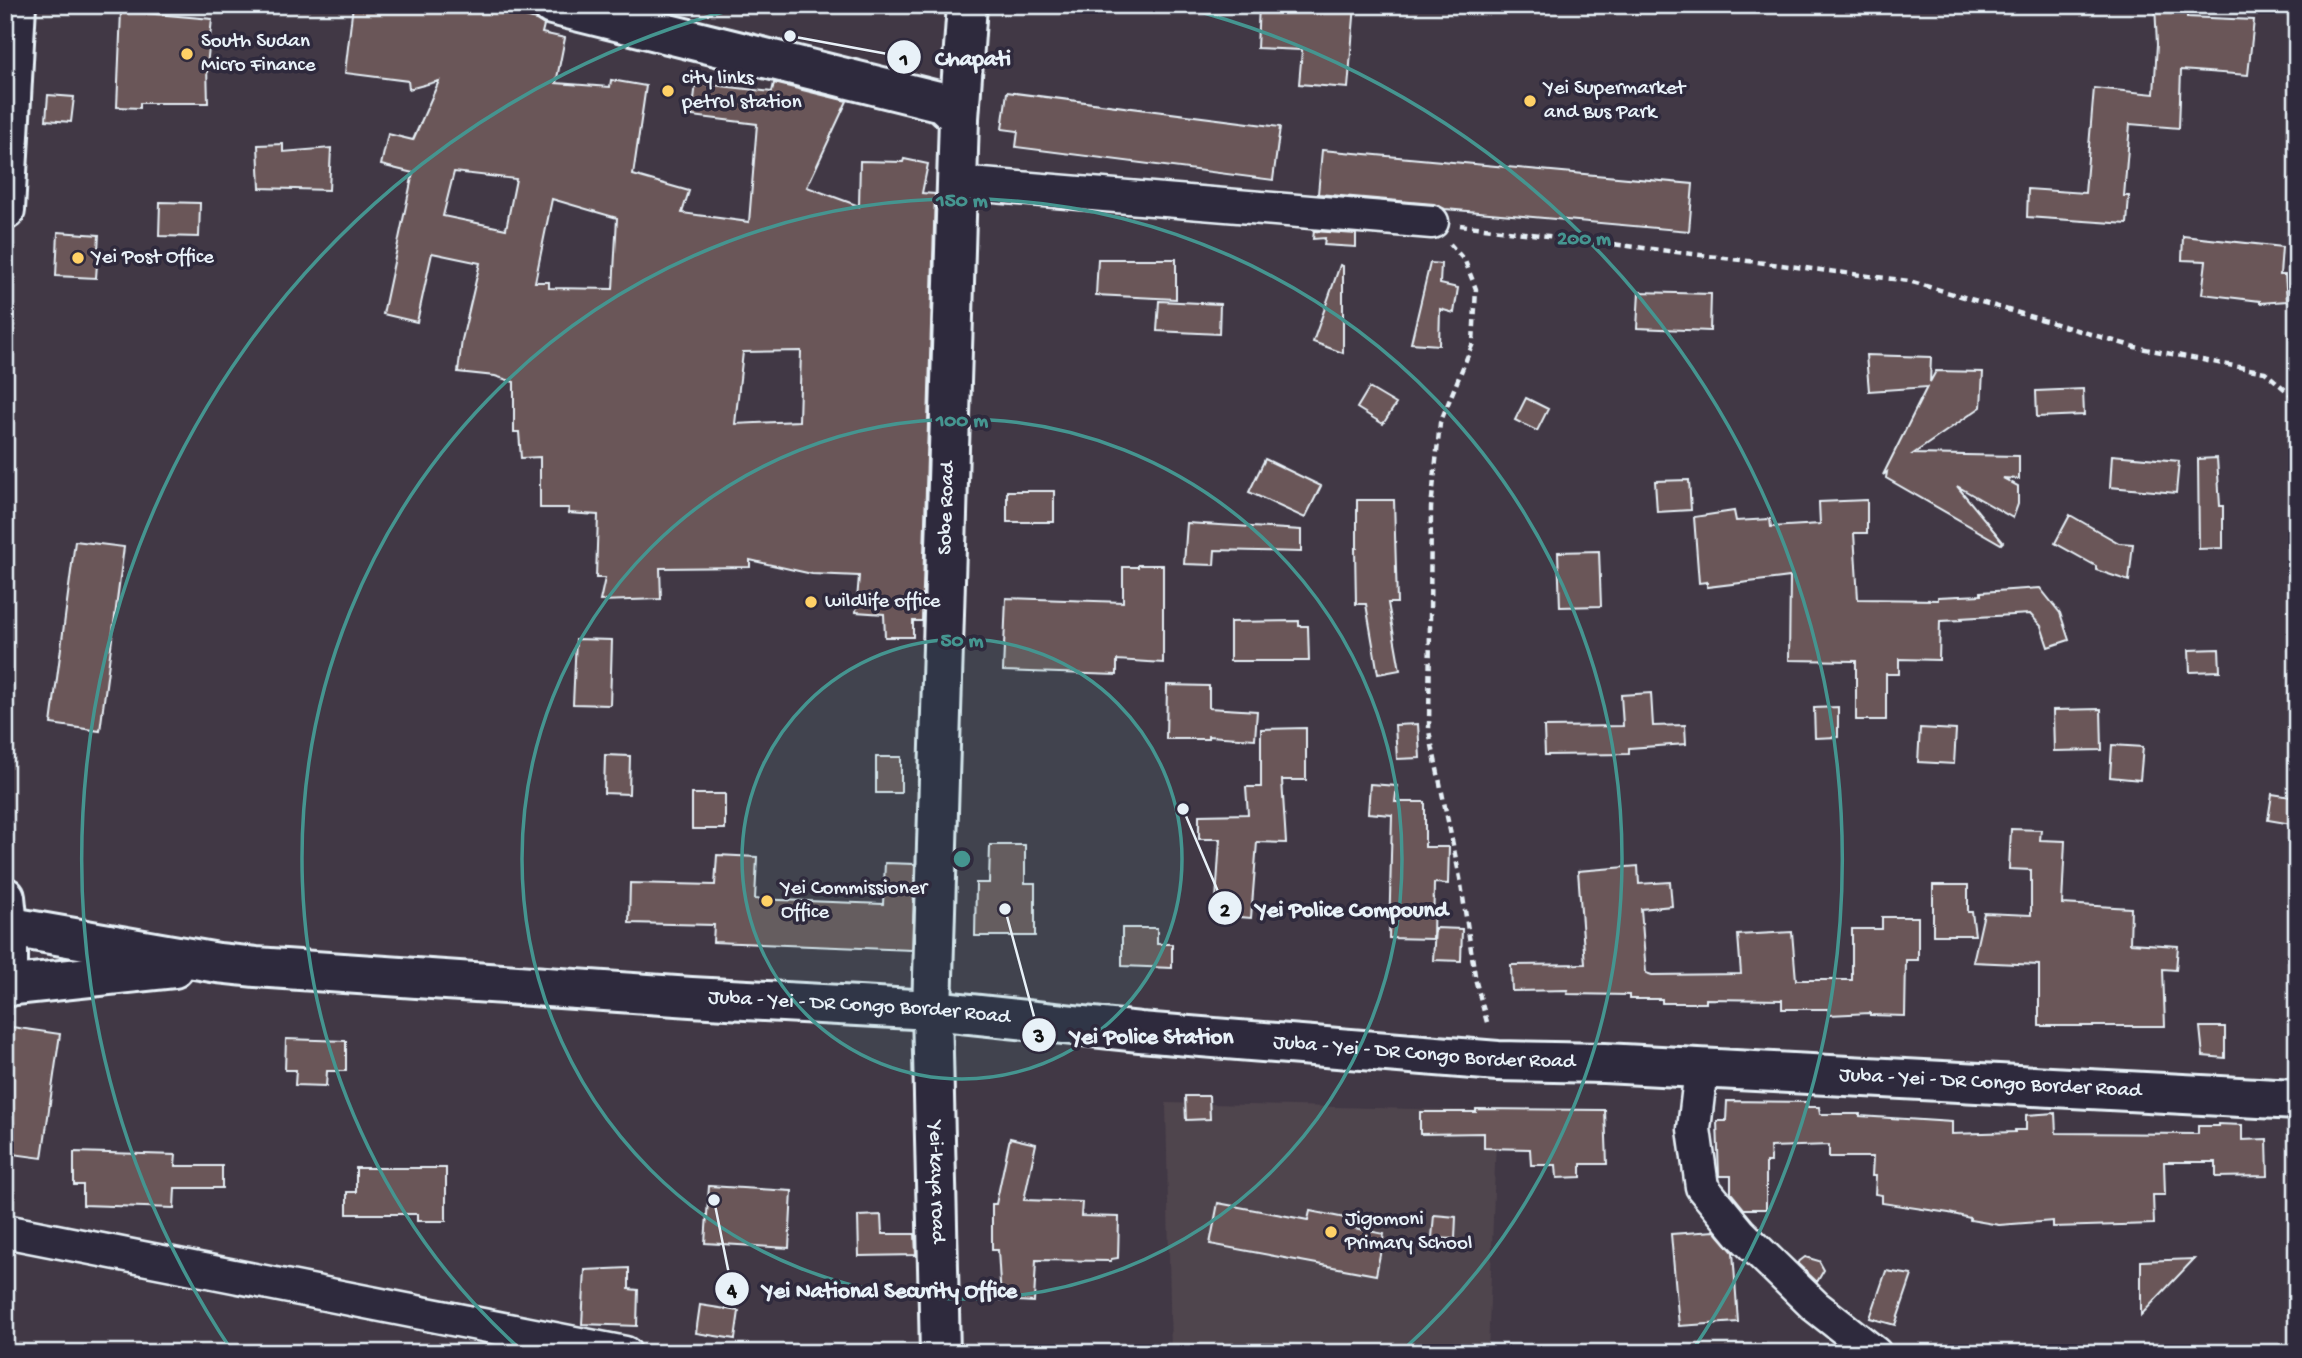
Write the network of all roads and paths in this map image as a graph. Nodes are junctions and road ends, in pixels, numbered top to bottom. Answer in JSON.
{"nodes":[{"id":1,"x":16,"y":5,"type":"edge"},
{"id":2,"x":552,"y":5,"type":"edge"},
{"id":3,"x":967,"y":5,"type":"edge"},
{"id":4,"x":959,"y":118,"type":"junction"},
{"id":5,"x":958,"y":183,"type":"junction"},
{"id":6,"x":5,"y":209,"type":"edge"},
{"id":7,"x":1432,"y":222,"type":"junction"},
{"id":8,"x":2297,"y":400,"type":"edge"},
{"id":9,"x":6,"y":917,"type":"edge"},
{"id":10,"x":218,"y":963,"type":"junction"},
{"id":11,"x":6,"y":987,"type":"edge"},
{"id":12,"x":932,"y":1010,"type":"junction"},
{"id":13,"x":1498,"y":1062,"type":"junction"},
{"id":14,"x":1701,"y":1069,"type":"junction"},
{"id":15,"x":2297,"y":1100,"type":"edge"},
{"id":16,"x":5,"y":1231,"type":"edge"},
{"id":17,"x":625,"y":1353,"type":"edge"},
{"id":18,"x":940,"y":1353,"type":"edge"},
{"id":19,"x":1875,"y":1353,"type":"edge"}],
"edges":[{"from":1,"to":6,"type":"main road"},
{"from":2,"to":4,"type":"main road"},
{"from":3,"to":4,"type":"main road","name":"Sobe Road"},
{"from":4,"to":5,"type":"main road","name":"Sobe Road"},
{"from":5,"to":7,"type":"street"},
{"from":5,"to":12,"type":"main road","name":"Sobe Road"},
{"from":7,"to":8,"type":"path"},
{"from":7,"to":13,"type":"path"},
{"from":9,"to":10,"type":"main road","name":"Juba - Yei - DR Congo Border Road"},
{"from":9,"to":11,"type":"main road"},
{"from":10,"to":11,"type":"main road","name":"Juba - Yei - DR Congo Border Road"},
{"from":10,"to":12,"type":"main road","name":"Juba - Yei - DR Congo Border Road"},
{"from":12,"to":13,"type":"main road","name":"Juba - Yei - DR Congo Border Road"},
{"from":12,"to":18,"type":"main road","name":"Yei-kaya road"},
{"from":13,"to":14,"type":"main road","name":"Juba - Yei - DR Congo Border Road"},
{"from":14,"to":15,"type":"main road","name":"Juba - Yei - DR Congo Border Road"},
{"from":14,"to":19,"type":"street"},
{"from":16,"to":17,"type":"street"}]}
